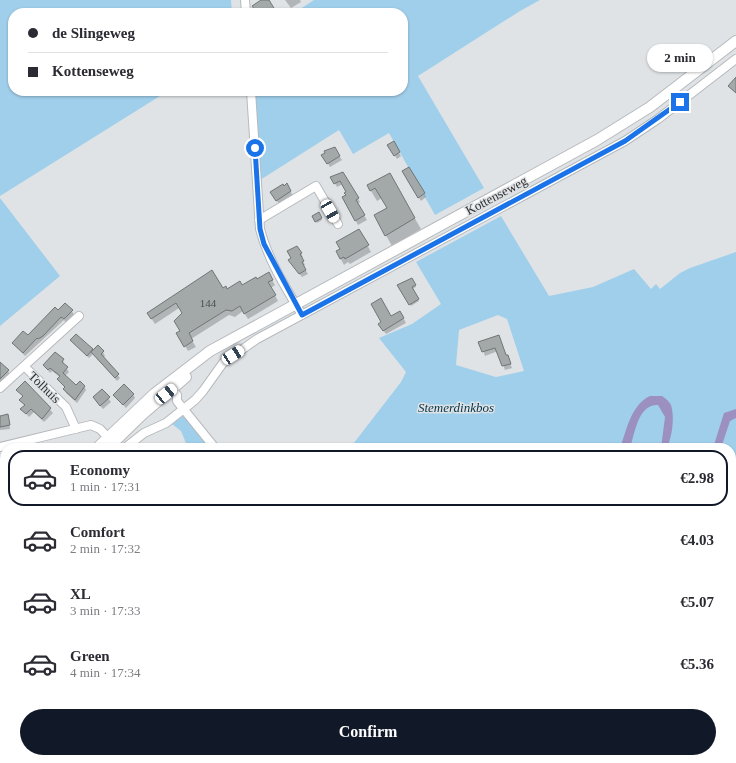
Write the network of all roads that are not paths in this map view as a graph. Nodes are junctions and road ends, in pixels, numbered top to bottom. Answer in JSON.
{"nodes":[{"id":1,"x":736,"y":41,"type":"edge"},
{"id":2,"x":736,"y":59,"type":"edge"},
{"id":3,"x":251,"y":96,"type":"edge"},
{"id":4,"x":259,"y":220,"type":"junction"},
{"id":5,"x":338,"y":224,"type":"dead end"},
{"id":6,"x":427,"y":233,"type":"junction"},
{"id":7,"x":433,"y":244,"type":"junction"},
{"id":8,"x":295,"y":303,"type":"junction"},
{"id":9,"x":302,"y":315,"type":"junction"},
{"id":10,"x":79,"y":316,"type":"dead end"},
{"id":11,"x":24,"y":366,"type":"junction"},
{"id":12,"x":0,"y":388,"type":"edge"},
{"id":13,"x":167,"y":388,"type":"junction"},
{"id":14,"x":184,"y":409,"type":"junction"},
{"id":15,"x":76,"y":429,"type":"junction"},
{"id":16,"x":17,"y":443,"type":"edge"},
{"id":17,"x":111,"y":443,"type":"edge"},
{"id":18,"x":113,"y":443,"type":"edge"},
{"id":19,"x":131,"y":443,"type":"edge"},
{"id":20,"x":211,"y":443,"type":"edge"}],
"edges":[{"from":1,"to":6,"type":"main road","name":"Kottenseweg"},
{"from":2,"to":7,"type":"street","name":"Kottenseweg"},
{"from":3,"to":4,"type":"street"},
{"from":4,"to":5,"type":"street"},
{"from":4,"to":8,"type":"street"},
{"from":6,"to":7,"type":"street"},
{"from":6,"to":8,"type":"main road","name":"Kottenseweg"},
{"from":7,"to":9,"type":"street","name":"Kottenseweg"},
{"from":8,"to":9,"type":"street"},
{"from":8,"to":13,"type":"main road","name":"Kottenseweg"},
{"from":9,"to":14,"type":"street","name":"Kottenseweg"},
{"from":10,"to":11,"type":"street","name":"Tolhuis"},
{"from":11,"to":12,"type":"street","name":"Tolhuis"},
{"from":11,"to":15,"type":"street","name":"Tolhuis"},
{"from":13,"to":14,"type":"street"},
{"from":13,"to":18,"type":"main road","name":"Kottenseweg"},
{"from":14,"to":19,"type":"street","name":"Kottenseweg"},
{"from":14,"to":20,"type":"street"},
{"from":15,"to":16,"type":"street"},
{"from":15,"to":17,"type":"street"}]}
